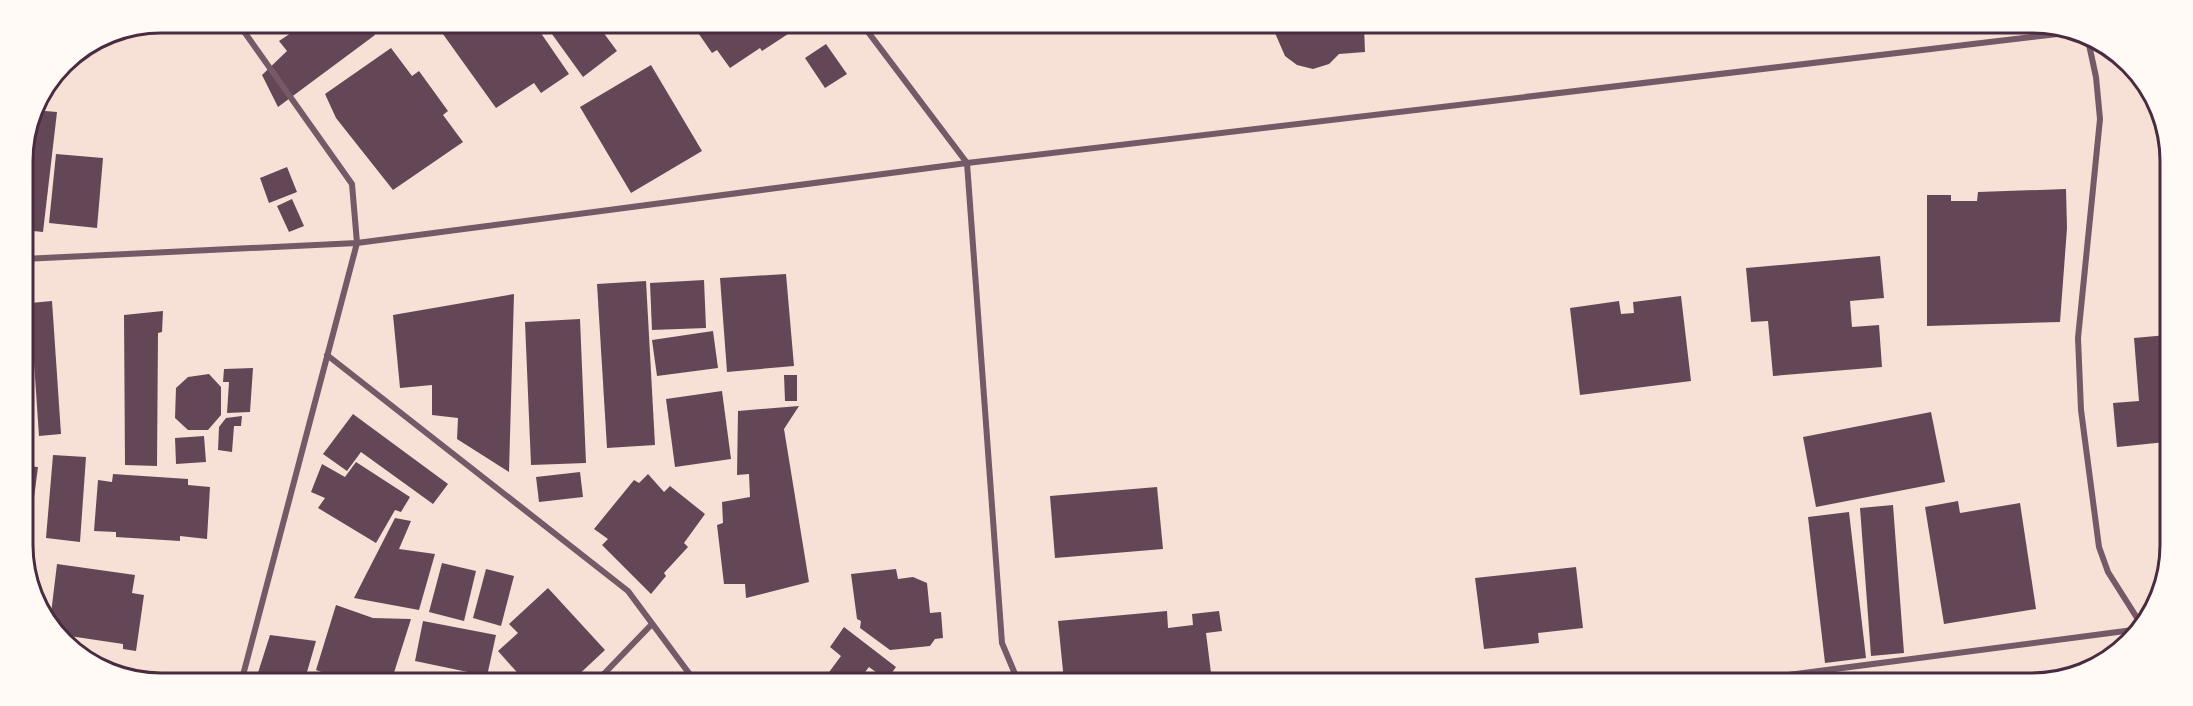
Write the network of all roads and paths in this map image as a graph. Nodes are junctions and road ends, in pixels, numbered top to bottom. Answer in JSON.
{"nodes":[{"id":1,"x":245,"y":33,"type":"edge"},
{"id":2,"x":869,"y":33,"type":"edge"},
{"id":3,"x":2053,"y":35,"type":"edge"},
{"id":4,"x":2090,"y":47,"type":"edge"},
{"id":5,"x":967,"y":163,"type":"junction"},
{"id":6,"x":357,"y":243,"type":"junction"},
{"id":7,"x":33,"y":259,"type":"edge"},
{"id":8,"x":327,"y":355,"type":"junction"},
{"id":9,"x":2137,"y":618,"type":"edge"},
{"id":10,"x":652,"y":624,"type":"junction"},
{"id":11,"x":2126,"y":631,"type":"edge"},
{"id":12,"x":244,"y":673,"type":"edge"},
{"id":13,"x":605,"y":673,"type":"edge"},
{"id":14,"x":689,"y":673,"type":"edge"},
{"id":15,"x":1015,"y":673,"type":"edge"},
{"id":16,"x":1804,"y":673,"type":"edge"}],
"edges":[{"from":1,"to":6,"type":"street"},
{"from":2,"to":5,"type":"street"},
{"from":3,"to":5,"type":"street"},
{"from":4,"to":9,"type":"street"},
{"from":5,"to":6,"type":"street"},
{"from":5,"to":15,"type":"street"},
{"from":6,"to":7,"type":"street"},
{"from":6,"to":8,"type":"street"},
{"from":8,"to":10,"type":"street"},
{"from":8,"to":12,"type":"street"},
{"from":10,"to":13,"type":"street"},
{"from":10,"to":14,"type":"street"},
{"from":11,"to":16,"type":"street"}]}
